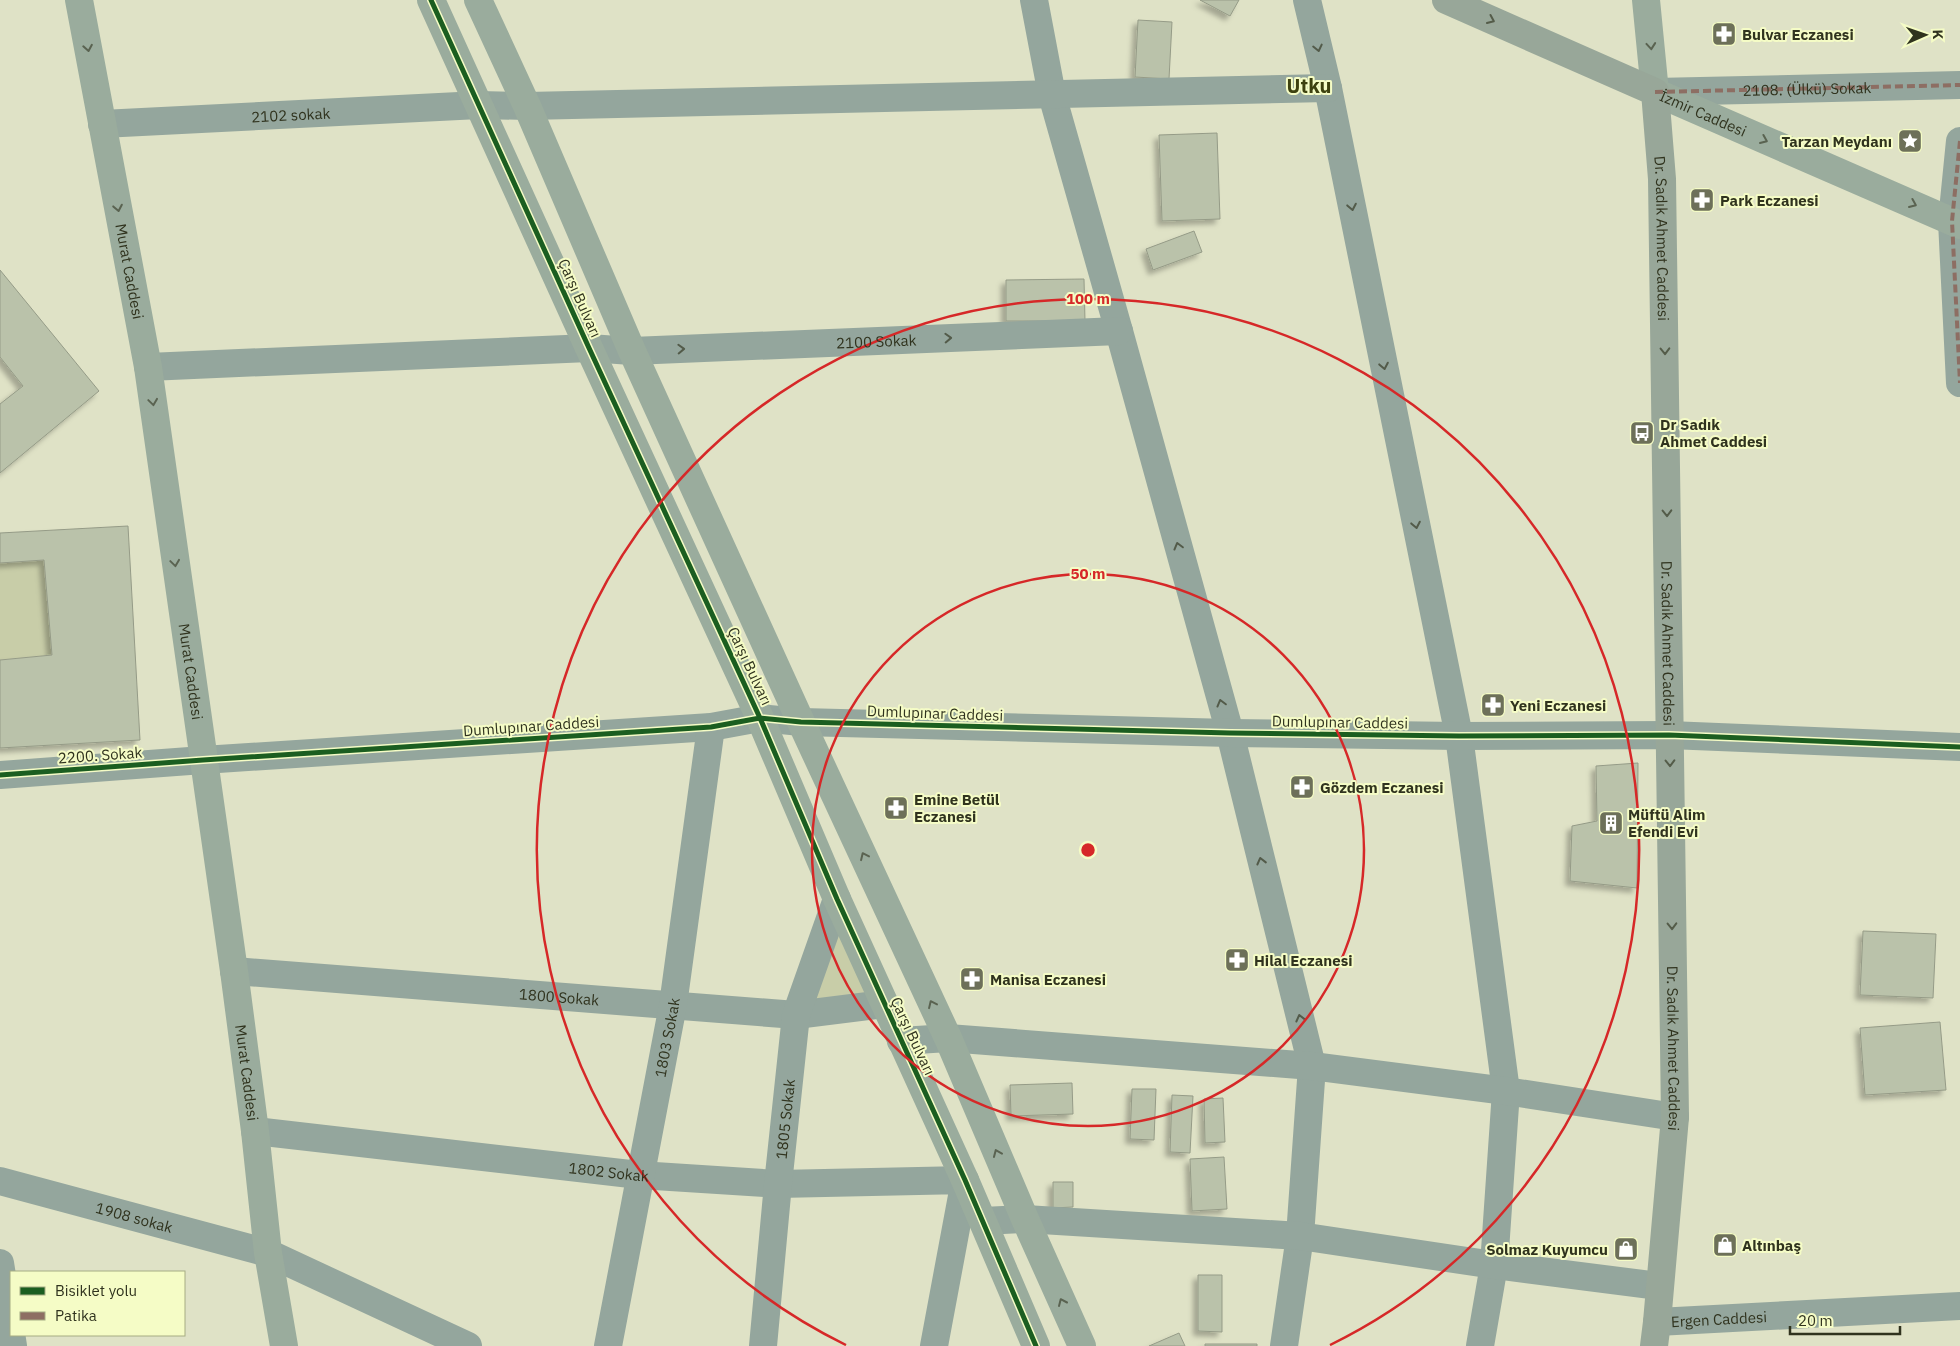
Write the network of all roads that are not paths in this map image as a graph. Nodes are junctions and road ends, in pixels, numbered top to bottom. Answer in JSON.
{"nodes":[{"id":1,"x":79,"y":0,"type":"edge"},
{"id":2,"x":431,"y":0,"type":"edge"},
{"id":3,"x":478,"y":0,"type":"edge"},
{"id":4,"x":1034,"y":0,"type":"edge"},
{"id":5,"x":1308,"y":0,"type":"edge"},
{"id":6,"x":1446,"y":0,"type":"edge"},
{"id":7,"x":1646,"y":0,"type":"edge"},
{"id":8,"x":1960,"y":86,"type":"edge"},
{"id":9,"x":1328,"y":88,"type":"junction"},
{"id":10,"x":1655,"y":92,"type":"junction"},
{"id":11,"x":1052,"y":95,"type":"junction"},
{"id":12,"x":479,"y":105,"type":"junction"},
{"id":13,"x":527,"y":106,"type":"junction"},
{"id":14,"x":102,"y":124,"type":"junction"},
{"id":15,"x":1960,"y":140,"type":"edge"},
{"id":16,"x":1956,"y":223,"type":"edge"},
{"id":17,"x":1119,"y":331,"type":"junction"},
{"id":18,"x":589,"y":348,"type":"junction"},
{"id":19,"x":632,"y":351,"type":"junction"},
{"id":20,"x":148,"y":368,"type":"junction"},
{"id":21,"x":1960,"y":383,"type":"edge"},
{"id":22,"x":760,"y":718,"type":"junction"},
{"id":23,"x":801,"y":722,"type":"junction"},
{"id":24,"x":711,"y":727,"type":"junction"},
{"id":25,"x":1230,"y":733,"type":"junction"},
{"id":26,"x":1670,"y":735,"type":"junction"},
{"id":27,"x":1459,"y":736,"type":"junction"},
{"id":28,"x":1960,"y":746,"type":"edge"},
{"id":29,"x":203,"y":760,"type":"junction"},
{"id":30,"x":0,"y":775,"type":"edge"},
{"id":31,"x":837,"y":898,"type":"junction"},
{"id":32,"x":234,"y":972,"type":"junction"},
{"id":33,"x":884,"y":1004,"type":"junction"},
{"id":34,"x":673,"y":1005,"type":"junction"},
{"id":35,"x":796,"y":1015,"type":"junction"},
{"id":36,"x":948,"y":1038,"type":"junction"},
{"id":37,"x":901,"y":1041,"type":"junction"},
{"id":38,"x":1312,"y":1066,"type":"junction"},
{"id":39,"x":1506,"y":1091,"type":"junction"},
{"id":40,"x":1675,"y":1117,"type":"junction"},
{"id":41,"x":256,"y":1131,"type":"junction"},
{"id":42,"x":639,"y":1175,"type":"junction"},
{"id":43,"x":965,"y":1180,"type":"junction"},
{"id":44,"x":0,"y":1181,"type":"edge"},
{"id":45,"x":778,"y":1184,"type":"junction"},
{"id":46,"x":1025,"y":1219,"type":"junction"},
{"id":47,"x":983,"y":1221,"type":"junction"},
{"id":48,"x":1300,"y":1236,"type":"junction"},
{"id":49,"x":268,"y":1253,"type":"junction"},
{"id":50,"x":0,"y":1263,"type":"edge"},
{"id":51,"x":1494,"y":1265,"type":"junction"},
{"id":52,"x":1659,"y":1286,"type":"junction"},
{"id":53,"x":1960,"y":1306,"type":"edge"},
{"id":54,"x":10,"y":1327,"type":"edge"},
{"id":55,"x":1656,"y":1334,"type":"edge"},
{"id":56,"x":284,"y":1346,"type":"edge"},
{"id":57,"x":468,"y":1346,"type":"edge"},
{"id":58,"x":608,"y":1346,"type":"edge"},
{"id":59,"x":764,"y":1346,"type":"edge"},
{"id":60,"x":934,"y":1346,"type":"edge"},
{"id":61,"x":1036,"y":1346,"type":"edge"},
{"id":62,"x":1082,"y":1346,"type":"edge"},
{"id":63,"x":1284,"y":1346,"type":"edge"},
{"id":64,"x":1480,"y":1346,"type":"edge"}],
"edges":[{"from":1,"to":14,"type":"street","name":"Murat Caddesi","one_way":true},
{"from":2,"to":12,"type":"street","name":"Çarşı Bulvarı"},
{"from":3,"to":13,"type":"street","name":"Çarşı Bulvarı"},
{"from":4,"to":11,"type":"street"},
{"from":5,"to":9,"type":"street","one_way":true},
{"from":6,"to":10,"type":"main road","name":"İzmir Caddesi","one_way":true},
{"from":7,"to":10,"type":"street","name":"Dr. Sadık Ahmet Caddesi","one_way":true},
{"from":8,"to":10,"type":"street","name":"2108. (Ülkü) Sokak"},
{"from":9,"to":11,"type":"street"},
{"from":9,"to":27,"type":"street","one_way":true},
{"from":10,"to":16,"type":"street","name":"İzmir Caddesi","one_way":true},
{"from":10,"to":26,"type":"main road","name":"Dr. Sadık Ahmet Caddesi","one_way":true},
{"from":11,"to":13,"type":"street"},
{"from":11,"to":17,"type":"street"},
{"from":12,"to":13,"type":"street"},
{"from":12,"to":14,"type":"street","name":"2102 sokak"},
{"from":12,"to":18,"type":"street","name":"Çarşı Bulvarı"},
{"from":13,"to":19,"type":"street","name":"Çarşı Bulvarı"},
{"from":14,"to":20,"type":"street","name":"Murat Caddesi","one_way":true},
{"from":15,"to":16,"type":"street"},
{"from":16,"to":21,"type":"street"},
{"from":19,"to":17,"type":"street","name":"2100 Sokak","one_way":true},
{"from":25,"to":17,"type":"street","one_way":true},
{"from":18,"to":19,"type":"street","name":"2100 Sokak"},
{"from":18,"to":20,"type":"street","name":"2100 Sokak"},
{"from":18,"to":22,"type":"street","name":"Çarşı Bulvarı"},
{"from":19,"to":23,"type":"street","name":"Çarşı Bulvarı"},
{"from":20,"to":29,"type":"street","name":"Murat Caddesi","one_way":true},
{"from":22,"to":23,"type":"street","name":"Dumlupınar Caddesi"},
{"from":22,"to":24,"type":"street","name":"Dumlupınar Caddesi"},
{"from":22,"to":31,"type":"street","name":"Çarşı Bulvarı"},
{"from":23,"to":25,"type":"street","name":"Dumlupınar Caddesi"},
{"from":36,"to":23,"type":"street","name":"Çarşı Bulvarı","one_way":true},
{"from":24,"to":29,"type":"street","name":"Dumlupınar Caddesi"},
{"from":24,"to":34,"type":"street","name":"1803 Sokak"},
{"from":25,"to":27,"type":"street","name":"Dumlupınar Caddesi"},
{"from":38,"to":25,"type":"street","one_way":true},
{"from":26,"to":27,"type":"street","name":"Dumlupınar Caddesi"},
{"from":26,"to":28,"type":"street","name":"Dumlupınar Caddesi"},
{"from":26,"to":40,"type":"main road","name":"Dr. Sadık Ahmet Caddesi","one_way":true},
{"from":27,"to":39,"type":"street"},
{"from":29,"to":30,"type":"street","name":"2200. Sokak"},
{"from":29,"to":32,"type":"street","name":"Murat Caddesi"},
{"from":31,"to":33,"type":"street","name":"Çarşı Bulvarı"},
{"from":31,"to":35,"type":"street","name":"1805 Sokak"},
{"from":32,"to":34,"type":"street","name":"1800 Sokak"},
{"from":32,"to":41,"type":"street","name":"Murat Caddesi"},
{"from":33,"to":35,"type":"street","name":"1800 Sokak"},
{"from":33,"to":37,"type":"street","name":"Çarşı Bulvarı"},
{"from":34,"to":35,"type":"street","name":"1800 Sokak"},
{"from":34,"to":42,"type":"street","name":"1803 Sokak"},
{"from":35,"to":45,"type":"street","name":"1805 Sokak"},
{"from":36,"to":37,"type":"street"},
{"from":36,"to":38,"type":"street"},
{"from":46,"to":36,"type":"street","name":"Çarşı Bulvarı","one_way":true},
{"from":37,"to":43,"type":"street","name":"Çarşı Bulvarı"},
{"from":38,"to":39,"type":"street"},
{"from":38,"to":48,"type":"street"},
{"from":39,"to":40,"type":"street"},
{"from":39,"to":51,"type":"street"},
{"from":40,"to":52,"type":"main road","name":"Dr. Sadık Ahmet Caddesi"},
{"from":41,"to":42,"type":"street","name":"1802 Sokak"},
{"from":41,"to":49,"type":"street","name":"Murat Caddesi"},
{"from":42,"to":45,"type":"street","name":"1802 Sokak"},
{"from":42,"to":58,"type":"street","name":"1803 Sokak"},
{"from":43,"to":45,"type":"street","name":"1802 Sokak"},
{"from":43,"to":47,"type":"street","name":"Çarşı Bulvarı"},
{"from":43,"to":60,"type":"street"},
{"from":44,"to":49,"type":"street","name":"1908 sokak"},
{"from":45,"to":59,"type":"street","name":"1805 Sokak"},
{"from":46,"to":47,"type":"street"},
{"from":46,"to":48,"type":"street"},
{"from":62,"to":46,"type":"street","name":"Çarşı Bulvarı","one_way":true},
{"from":47,"to":61,"type":"street","name":"Çarşı Bulvarı"},
{"from":48,"to":51,"type":"street"},
{"from":48,"to":63,"type":"street"},
{"from":49,"to":56,"type":"street","name":"Murat Caddesi"},
{"from":49,"to":57,"type":"street","name":"1908 sokak"},
{"from":50,"to":54,"type":"street"},
{"from":51,"to":52,"type":"street"},
{"from":51,"to":64,"type":"street"},
{"from":52,"to":55,"type":"main road","name":"Dr. Sadık Ahmet Caddesi"},
{"from":53,"to":55,"type":"street","name":"Ergen Caddesi"}]}
